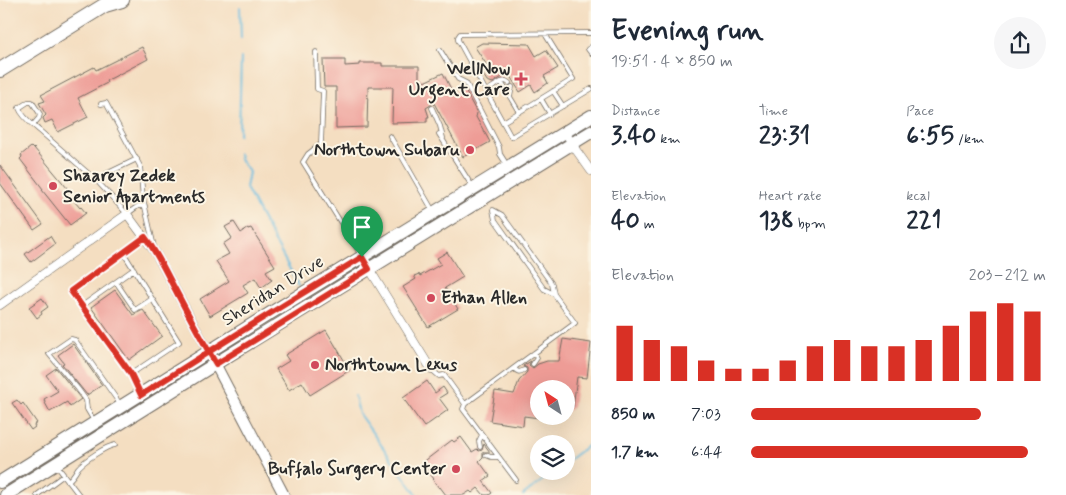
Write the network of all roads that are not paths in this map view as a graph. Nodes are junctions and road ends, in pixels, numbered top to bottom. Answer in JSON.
{"nodes":[{"id":1,"x":122,"y":0,"type":"edge"},
{"id":2,"x":591,"y":33,"type":"edge"},
{"id":3,"x":545,"y":34,"type":"junction"},
{"id":4,"x":591,"y":47,"type":"edge"},
{"id":5,"x":440,"y":50,"type":"dead end"},
{"id":6,"x":316,"y":52,"type":"dead end"},
{"id":7,"x":591,"y":53,"type":"edge"},
{"id":8,"x":0,"y":70,"type":"edge"},
{"id":9,"x":501,"y":82,"type":"junction"},
{"id":10,"x":591,"y":89,"type":"edge"},
{"id":11,"x":486,"y":91,"type":"junction"},
{"id":12,"x":553,"y":91,"type":"junction"},
{"id":13,"x":510,"y":97,"type":"junction"},
{"id":14,"x":541,"y":98,"type":"junction"},
{"id":15,"x":101,"y":104,"type":"dead end"},
{"id":16,"x":563,"y":106,"type":"junction"},
{"id":17,"x":432,"y":108,"type":"dead end"},
{"id":18,"x":519,"y":112,"type":"junction"},
{"id":19,"x":550,"y":114,"type":"junction"},
{"id":20,"x":591,"y":116,"type":"edge"},
{"id":21,"x":503,"y":122,"type":"junction"},
{"id":22,"x":33,"y":125,"type":"junction"},
{"id":23,"x":565,"y":132,"type":"junction"},
{"id":24,"x":591,"y":132,"type":"edge"},
{"id":25,"x":439,"y":134,"type":"dead end"},
{"id":26,"x":390,"y":136,"type":"dead end"},
{"id":27,"x":444,"y":141,"type":"junction"},
{"id":28,"x":572,"y":144,"type":"junction"},
{"id":29,"x":136,"y":159,"type":"junction"},
{"id":30,"x":508,"y":167,"type":"junction"},
{"id":31,"x":591,"y":171,"type":"edge"},
{"id":32,"x":97,"y":181,"type":"junction"},
{"id":33,"x":473,"y":188,"type":"junction"},
{"id":34,"x":484,"y":198,"type":"junction"},
{"id":35,"x":145,"y":206,"type":"junction"},
{"id":36,"x":493,"y":210,"type":"junction"},
{"id":37,"x":434,"y":212,"type":"junction"},
{"id":38,"x":127,"y":214,"type":"junction"},
{"id":39,"x":145,"y":237,"type":"junction"},
{"id":40,"x":123,"y":252,"type":"junction"},
{"id":41,"x":155,"y":252,"type":"junction"},
{"id":42,"x":362,"y":257,"type":"junction"},
{"id":43,"x":369,"y":269,"type":"junction"},
{"id":44,"x":134,"y":270,"type":"junction"},
{"id":45,"x":116,"y":282,"type":"junction"},
{"id":46,"x":554,"y":294,"type":"junction"},
{"id":47,"x":152,"y":299,"type":"junction"},
{"id":48,"x":0,"y":305,"type":"edge"},
{"id":49,"x":82,"y":306,"type":"junction"},
{"id":50,"x":209,"y":352,"type":"junction"},
{"id":51,"x":534,"y":352,"type":"junction"},
{"id":52,"x":216,"y":364,"type":"junction"},
{"id":53,"x":534,"y":364,"type":"dead end"},
{"id":54,"x":514,"y":368,"type":"junction"},
{"id":55,"x":431,"y":369,"type":"joint"},
{"id":56,"x":524,"y":370,"type":"dead end"},
{"id":57,"x":131,"y":374,"type":"junction"},
{"id":58,"x":141,"y":395,"type":"junction"},
{"id":59,"x":465,"y":404,"type":"junction"},
{"id":60,"x":122,"y":406,"type":"junction"},
{"id":61,"x":95,"y":423,"type":"junction"},
{"id":62,"x":482,"y":435,"type":"junction"},
{"id":63,"x":115,"y":445,"type":"dead end"},
{"id":64,"x":480,"y":447,"type":"dead end"},
{"id":65,"x":53,"y":449,"type":"junction"},
{"id":66,"x":486,"y":455,"type":"dead end"},
{"id":67,"x":498,"y":456,"type":"junction"},
{"id":68,"x":57,"y":463,"type":"junction"},
{"id":69,"x":64,"y":475,"type":"junction"},
{"id":70,"x":516,"y":480,"type":"dead end"},
{"id":71,"x":68,"y":481,"type":"junction"},
{"id":72,"x":0,"y":482,"type":"edge"},
{"id":73,"x":6,"y":495,"type":"edge"},
{"id":74,"x":36,"y":495,"type":"edge"},
{"id":75,"x":78,"y":495,"type":"edge"},
{"id":76,"x":284,"y":495,"type":"edge"}],
"edges":[{"from":1,"to":8,"type":"highway"},
{"from":2,"to":3,"type":"lane"},
{"from":3,"to":11,"type":"lane"},
{"from":3,"to":12,"type":"lane"},
{"from":4,"to":7,"type":"lane"},
{"from":5,"to":30,"type":"lane"},
{"from":6,"to":42,"type":"lane"},
{"from":9,"to":11,"type":"lane"},
{"from":9,"to":13,"type":"lane"},
{"from":9,"to":13,"type":"lane"},
{"from":10,"to":16,"type":"lane"},
{"from":11,"to":21,"type":"lane"},
{"from":12,"to":14,"type":"lane"},
{"from":12,"to":16,"type":"lane"},
{"from":13,"to":18,"type":"lane"},
{"from":14,"to":18,"type":"lane"},
{"from":14,"to":19,"type":"lane"},
{"from":15,"to":29,"type":"lane"},
{"from":16,"to":19,"type":"lane"},
{"from":17,"to":27,"type":"lane"},
{"from":18,"to":21,"type":"lane"},
{"from":19,"to":21,"type":"lane"},
{"from":20,"to":23,"type":"main road","name":"Sheridan Drive"},
{"from":22,"to":22,"type":"lane"},
{"from":22,"to":32,"type":"lane"},
{"from":23,"to":28,"type":"street"},
{"from":23,"to":30,"type":"main road","name":"Sheridan Drive"},
{"from":24,"to":28,"type":"main road","name":"Sheridan Drive"},
{"from":25,"to":27,"type":"lane"},
{"from":26,"to":37,"type":"lane"},
{"from":27,"to":33,"type":"lane"},
{"from":28,"to":31,"type":"street"},
{"from":28,"to":34,"type":"main road","name":"Sheridan Drive"},
{"from":29,"to":32,"type":"lane"},
{"from":29,"to":35,"type":"lane"},
{"from":30,"to":33,"type":"main road","name":"Sheridan Drive"},
{"from":32,"to":38,"type":"lane"},
{"from":33,"to":37,"type":"main road","name":"Sheridan Drive"},
{"from":34,"to":36,"type":"lane"},
{"from":34,"to":43,"type":"main road","name":"Sheridan Drive"},
{"from":35,"to":38,"type":"lane"},
{"from":35,"to":41,"type":"lane"},
{"from":36,"to":46,"type":"lane"},
{"from":36,"to":46,"type":"lane"},
{"from":37,"to":42,"type":"main road","name":"Sheridan Drive"},
{"from":38,"to":39,"type":"street"},
{"from":38,"to":48,"type":"street"},
{"from":39,"to":40,"type":"lane"},
{"from":39,"to":41,"type":"street"},
{"from":40,"to":44,"type":"lane"},
{"from":40,"to":49,"type":"lane"},
{"from":41,"to":50,"type":"street"},
{"from":42,"to":43,"type":"street"},
{"from":42,"to":50,"type":"main road","name":"Sheridan Drive"},
{"from":43,"to":52,"type":"main road","name":"Sheridan Drive"},
{"from":43,"to":55,"type":"street"},
{"from":44,"to":45,"type":"lane"},
{"from":44,"to":47,"type":"lane"},
{"from":45,"to":47,"type":"lane"},
{"from":45,"to":49,"type":"lane"},
{"from":46,"to":51,"type":"lane"},
{"from":47,"to":57,"type":"lane"},
{"from":49,"to":57,"type":"lane"},
{"from":50,"to":52,"type":"street"},
{"from":50,"to":58,"type":"main road","name":"Sheridan Drive"},
{"from":51,"to":53,"type":"lane"},
{"from":51,"to":54,"type":"lane"},
{"from":52,"to":68,"type":"main road","name":"Sheridan Drive"},
{"from":52,"to":76,"type":"street"},
{"from":54,"to":56,"type":"lane"},
{"from":54,"to":59,"type":"lane"},
{"from":55,"to":59,"type":"lane"},
{"from":57,"to":58,"type":"lane"},
{"from":58,"to":60,"type":"main road","name":"Sheridan Drive"},
{"from":59,"to":62,"type":"lane"},
{"from":60,"to":61,"type":"main road","name":"Sheridan Drive"},
{"from":60,"to":61,"type":"lane"},
{"from":61,"to":65,"type":"main road","name":"Sheridan Drive"},
{"from":62,"to":64,"type":"lane"},
{"from":62,"to":67,"type":"lane"},
{"from":63,"to":71,"type":"lane"},
{"from":65,"to":68,"type":"lane"},
{"from":65,"to":72,"type":"main road","name":"Sheridan Drive"},
{"from":66,"to":67,"type":"lane"},
{"from":67,"to":70,"type":"lane"},
{"from":68,"to":69,"type":"lane"},
{"from":68,"to":73,"type":"main road","name":"Sheridan Drive"},
{"from":69,"to":71,"type":"lane"},
{"from":69,"to":74,"type":"lane"},
{"from":71,"to":75,"type":"lane"}]}
